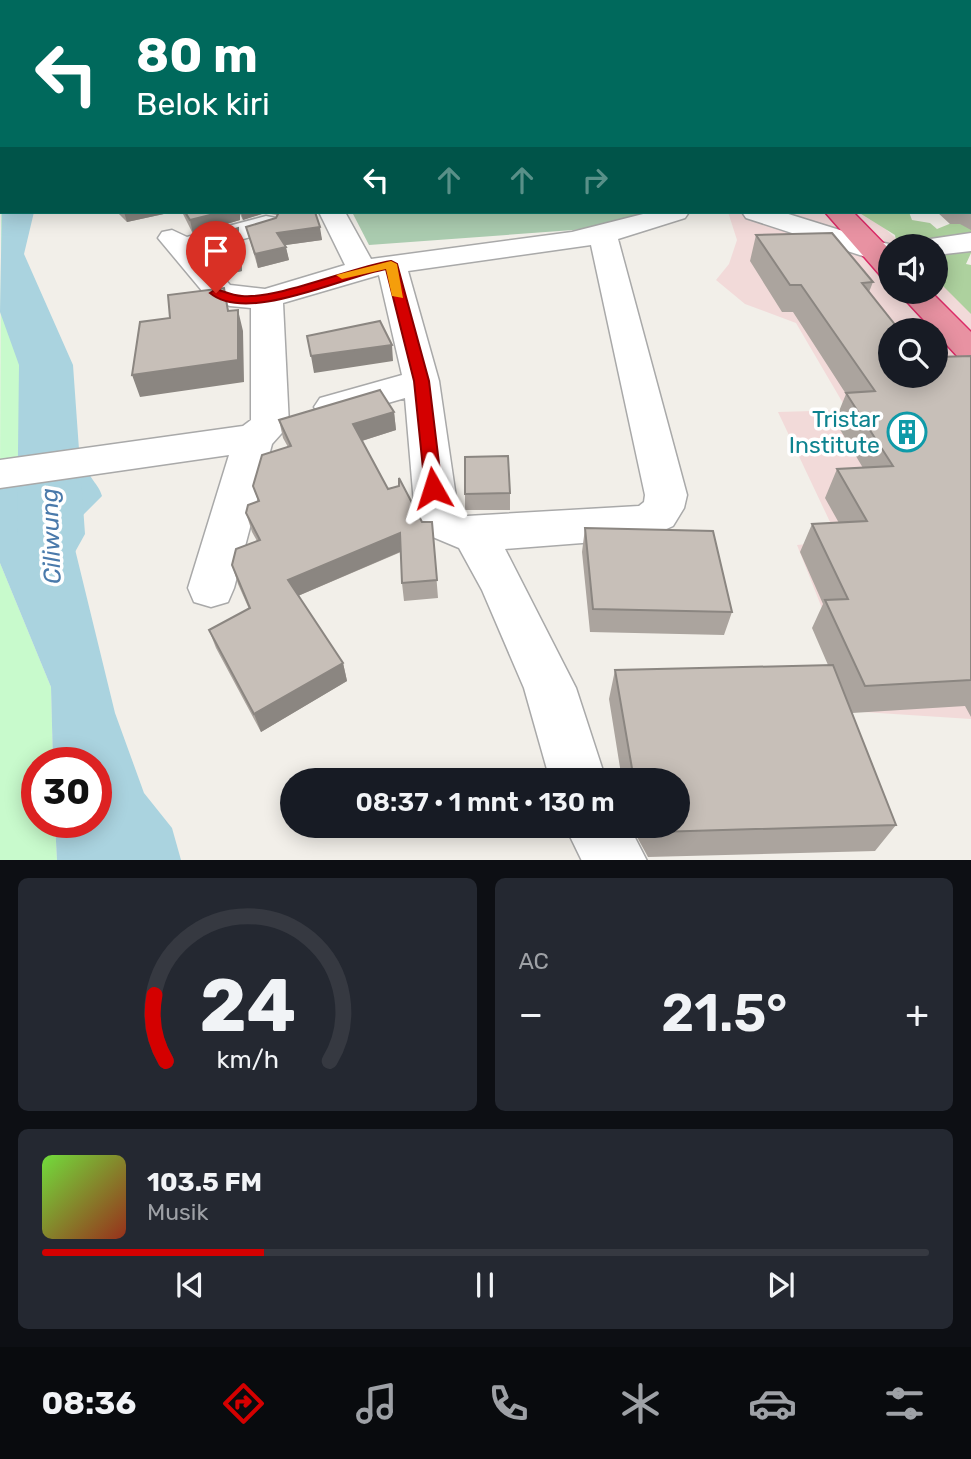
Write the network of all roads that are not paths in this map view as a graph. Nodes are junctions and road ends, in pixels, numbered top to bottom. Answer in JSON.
{"nodes":[{"id":1,"x":334,"y":214,"type":"edge"},
{"id":2,"x":671,"y":214,"type":"edge"},
{"id":3,"x":761,"y":214,"type":"edge"},
{"id":4,"x":840,"y":214,"type":"edge"},
{"id":5,"x":266,"y":224,"type":"edge"},
{"id":6,"x":603,"y":234,"type":"junction"},
{"id":7,"x":971,"y":242,"type":"edge"},
{"id":8,"x":948,"y":245,"type":"edge"},
{"id":9,"x":878,"y":251,"type":"edge"},
{"id":10,"x":878,"y":255,"type":"edge"},
{"id":11,"x":376,"y":267,"type":"junction"},
{"id":12,"x":267,"y":298,"type":"junction"},
{"id":13,"x":925,"y":304,"type":"edge"},
{"id":14,"x":971,"y":351,"type":"edge"},
{"id":15,"x":421,"y":381,"type":"junction"},
{"id":16,"x":262,"y":432,"type":"junction"},
{"id":17,"x":5,"y":473,"type":"edge"},
{"id":18,"x":473,"y":534,"type":"junction"},
{"id":19,"x":211,"y":587,"type":"dead end"},
{"id":20,"x":574,"y":768,"type":"edge"},
{"id":21,"x":602,"y":838,"type":"edge"},
{"id":22,"x":615,"y":860,"type":"edge"}],
"edges":[{"from":1,"to":11,"type":"street"},
{"from":2,"to":6,"type":"street"},
{"from":3,"to":10,"type":"street"},
{"from":4,"to":9,"type":"highway"},
{"from":5,"to":12,"type":"street"},
{"from":6,"to":11,"type":"street"},
{"from":6,"to":18,"type":"street"},
{"from":7,"to":8,"type":"street"},
{"from":11,"to":12,"type":"street"},
{"from":11,"to":15,"type":"street"},
{"from":12,"to":16,"type":"street"},
{"from":13,"to":14,"type":"highway"},
{"from":15,"to":16,"type":"street"},
{"from":15,"to":18,"type":"street"},
{"from":16,"to":17,"type":"street"},
{"from":16,"to":19,"type":"street"},
{"from":18,"to":20,"type":"street"},
{"from":21,"to":22,"type":"street"}]}
